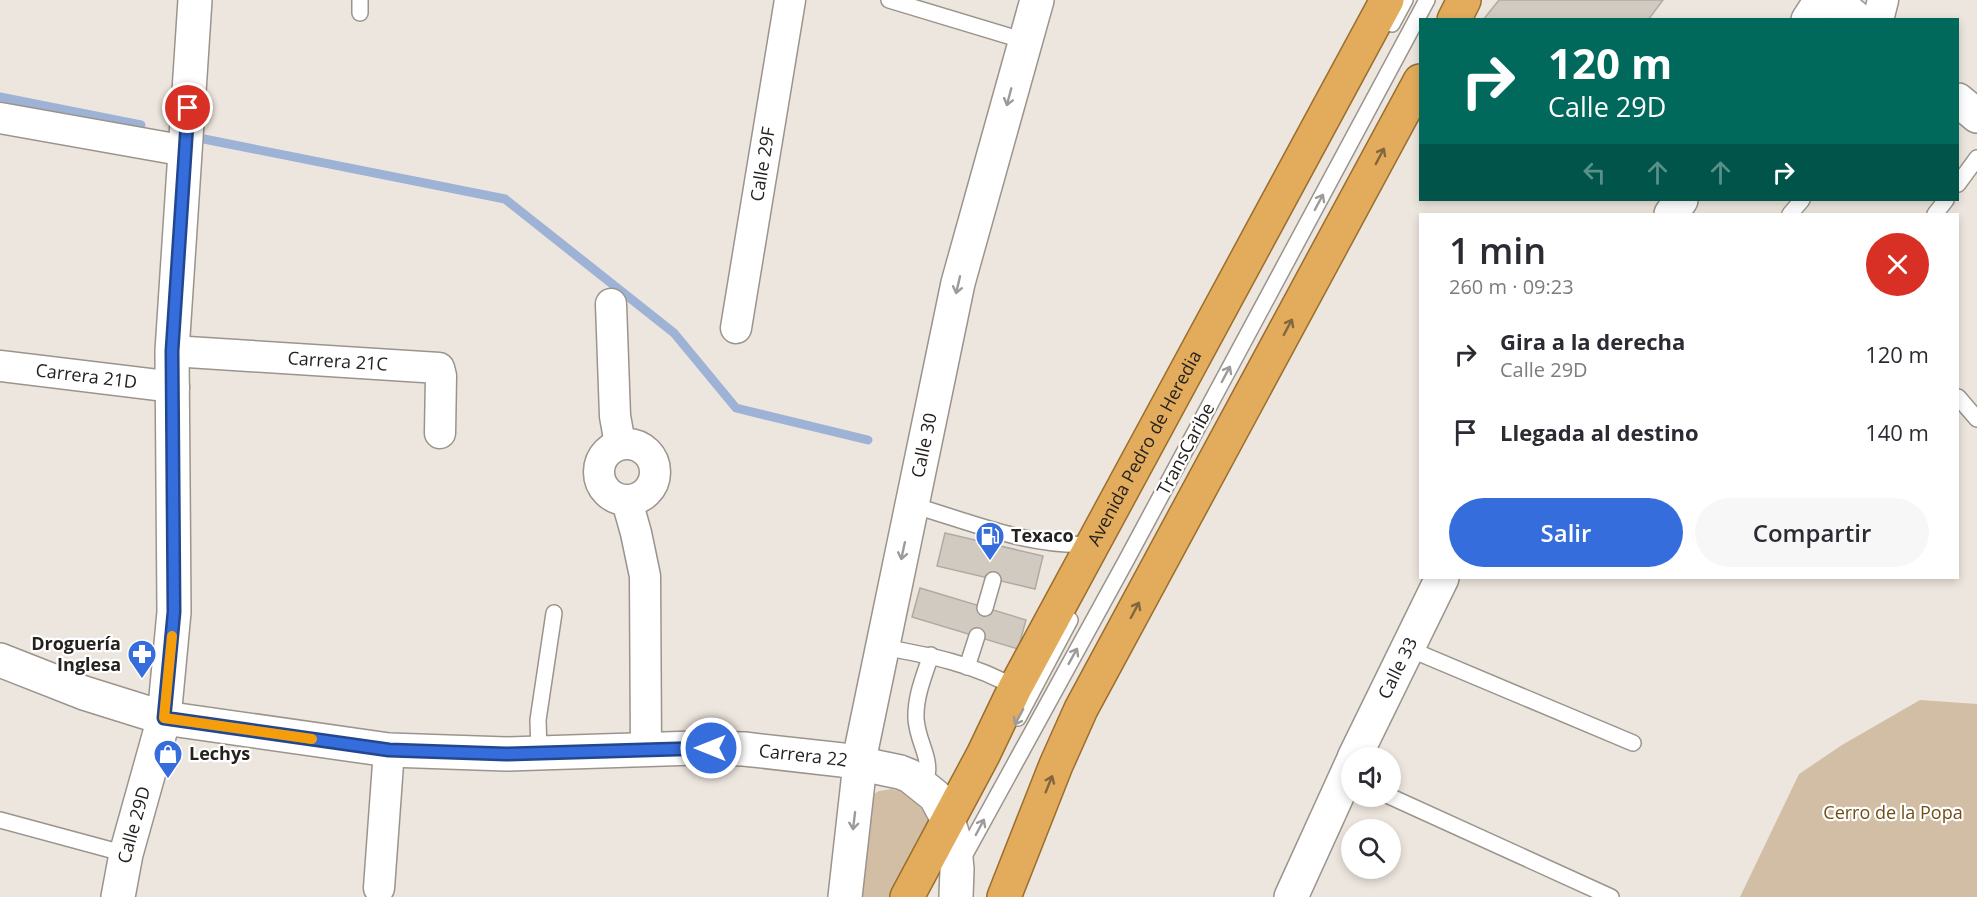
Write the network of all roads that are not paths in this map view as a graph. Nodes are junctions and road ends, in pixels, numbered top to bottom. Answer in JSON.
{"nodes":[{"id":1,"x":195,"y":0,"type":"edge"},
{"id":2,"x":790,"y":0,"type":"edge"},
{"id":3,"x":889,"y":0,"type":"edge"},
{"id":4,"x":1037,"y":0,"type":"edge"},
{"id":5,"x":1387,"y":0,"type":"edge"},
{"id":6,"x":1405,"y":0,"type":"edge"},
{"id":7,"x":1427,"y":0,"type":"edge"},
{"id":8,"x":1464,"y":0,"type":"edge"},
{"id":9,"x":1821,"y":0,"type":"edge"},
{"id":10,"x":1834,"y":0,"type":"edge"},
{"id":11,"x":1883,"y":0,"type":"edge"},
{"id":12,"x":1455,"y":18,"type":"edge"},
{"id":13,"x":1809,"y":18,"type":"edge"},
{"id":14,"x":1856,"y":18,"type":"edge"},
{"id":15,"x":1878,"y":18,"type":"edge"},
{"id":16,"x":1025,"y":41,"type":"junction"},
{"id":17,"x":1382,"y":42,"type":"dead end"},
{"id":18,"x":1419,"y":83,"type":"edge"},
{"id":19,"x":1959,"y":101,"type":"edge"},
{"id":20,"x":1977,"y":116,"type":"edge"},
{"id":21,"x":0,"y":118,"type":"edge"},
{"id":22,"x":186,"y":151,"type":"junction"},
{"id":23,"x":1977,"y":158,"type":"edge"},
{"id":24,"x":1959,"y":183,"type":"edge"},
{"id":25,"x":1801,"y":201,"type":"edge"},
{"id":26,"x":1945,"y":201,"type":"edge"},
{"id":27,"x":1791,"y":213,"type":"edge"},
{"id":28,"x":1936,"y":213,"type":"edge"},
{"id":29,"x":611,"y":304,"type":"dead end"},
{"id":30,"x":736,"y":328,"type":"dead end"},
{"id":31,"x":172,"y":351,"type":"junction"},
{"id":32,"x":0,"y":366,"type":"edge"},
{"id":33,"x":174,"y":387,"type":"junction"},
{"id":34,"x":1959,"y":398,"type":"edge"},
{"id":35,"x":1977,"y":419,"type":"edge"},
{"id":36,"x":440,"y":433,"type":"dead end"},
{"id":37,"x":620,"y":444,"type":"junction"},
{"id":38,"x":627,"y":501,"type":"junction"},
{"id":39,"x":912,"y":505,"type":"junction"},
{"id":40,"x":1092,"y":544,"type":"junction"},
{"id":41,"x":1442,"y":579,"type":"edge"},
{"id":42,"x":993,"y":580,"type":"dead end"},
{"id":43,"x":985,"y":608,"type":"dead end"},
{"id":44,"x":1076,"y":609,"type":"dead end"},
{"id":45,"x":554,"y":613,"type":"dead end"},
{"id":46,"x":977,"y":636,"type":"dead end"},
{"id":47,"x":883,"y":646,"type":"junction"},
{"id":48,"x":1407,"y":648,"type":"junction"},
{"id":49,"x":930,"y":656,"type":"junction"},
{"id":50,"x":0,"y":660,"type":"edge"},
{"id":51,"x":967,"y":667,"type":"junction"},
{"id":52,"x":1015,"y":688,"type":"junction"},
{"id":53,"x":164,"y":718,"type":"junction"},
{"id":54,"x":1633,"y":743,"type":"dead end"},
{"id":55,"x":1361,"y":747,"type":"edge"},
{"id":56,"x":389,"y":750,"type":"junction"},
{"id":57,"x":646,"y":750,"type":"junction"},
{"id":58,"x":539,"y":753,"type":"junction"},
{"id":59,"x":860,"y":763,"type":"junction"},
{"id":60,"x":925,"y":787,"type":"junction"},
{"id":61,"x":1341,"y":790,"type":"edge"},
{"id":62,"x":1401,"y":801,"type":"edge"},
{"id":63,"x":0,"y":820,"type":"edge"},
{"id":64,"x":126,"y":854,"type":"junction"},
{"id":65,"x":951,"y":865,"type":"edge"},
{"id":66,"x":378,"y":888,"type":"dead end"},
{"id":67,"x":118,"y":897,"type":"edge"},
{"id":68,"x":845,"y":897,"type":"edge"},
{"id":69,"x":907,"y":897,"type":"edge"},
{"id":70,"x":923,"y":897,"type":"edge"},
{"id":71,"x":1004,"y":897,"type":"edge"},
{"id":72,"x":1291,"y":897,"type":"edge"},
{"id":73,"x":1611,"y":897,"type":"edge"}],
"edges":[{"from":1,"to":22,"type":"street","name":"Calle 29D"},
{"from":2,"to":30,"type":"street","name":"Calle 29F"},
{"from":3,"to":16,"type":"lane"},
{"from":4,"to":16,"type":"street","name":"Calle 30"},
{"from":5,"to":40,"type":"highway","name":"Avenida Pedro de Heredia"},
{"from":6,"to":17,"type":"lane"},
{"from":65,"to":7,"type":"lane","name":"TransCaribe","one_way":true},
{"from":8,"to":12,"type":"highway"},
{"from":9,"to":13,"type":"street"},
{"from":10,"to":14,"type":"street"},
{"from":11,"to":15,"type":"street"},
{"from":16,"to":39,"type":"street","name":"Calle 30","one_way":true},
{"from":71,"to":18,"type":"highway","one_way":true},
{"from":19,"to":20,"type":"street"},
{"from":21,"to":22,"type":"street"},
{"from":22,"to":31,"type":"street","name":"Calle 29D"},
{"from":23,"to":24,"type":"lane"},
{"from":25,"to":27,"type":"lane"},
{"from":26,"to":28,"type":"lane"},
{"from":29,"to":37,"type":"street"},
{"from":31,"to":33,"type":"street","name":"Calle 29D"},
{"from":31,"to":36,"type":"street","name":"Carrera 21C"},
{"from":32,"to":33,"type":"street","name":"Carrera 21D"},
{"from":33,"to":53,"type":"street","name":"Calle 29D"},
{"from":34,"to":35,"type":"lane"},
{"from":37,"to":38,"type":"street"},
{"from":37,"to":38,"type":"street"},
{"from":38,"to":57,"type":"street"},
{"from":39,"to":40,"type":"lane"},
{"from":39,"to":47,"type":"street","name":"Calle 30","one_way":true},
{"from":40,"to":52,"type":"highway","name":"Avenida Pedro de Heredia"},
{"from":41,"to":48,"type":"street","name":"Calle 33"},
{"from":42,"to":43,"type":"lane"},
{"from":44,"to":65,"type":"lane","name":"TransCaribe","one_way":true},
{"from":45,"to":58,"type":"lane"},
{"from":46,"to":51,"type":"lane"},
{"from":47,"to":49,"type":"lane"},
{"from":47,"to":59,"type":"street","name":"Calle 30"},
{"from":48,"to":54,"type":"lane"},
{"from":48,"to":55,"type":"street","name":"Calle 33"},
{"from":49,"to":51,"type":"lane"},
{"from":49,"to":60,"type":"lane"},
{"from":50,"to":53,"type":"street","name":"Carrera 22"},
{"from":51,"to":52,"type":"lane"},
{"from":52,"to":65,"type":"highway","name":"Avenida Pedro de Heredia"},
{"from":53,"to":56,"type":"street","name":"Carrera 22"},
{"from":53,"to":64,"type":"street","name":"Calle 29D"},
{"from":56,"to":58,"type":"street","name":"Carrera 22"},
{"from":56,"to":66,"type":"street"},
{"from":57,"to":58,"type":"street","name":"Carrera 22"},
{"from":57,"to":59,"type":"street","name":"Carrera 22"},
{"from":59,"to":60,"type":"street","name":"Carrera 22"},
{"from":59,"to":68,"type":"street","name":"Calle 30","one_way":true},
{"from":60,"to":65,"type":"street","name":"Carrera 22"},
{"from":61,"to":72,"type":"street","name":"Calle 33"},
{"from":62,"to":73,"type":"lane"},
{"from":63,"to":64,"type":"lane"},
{"from":64,"to":67,"type":"street","name":"Calle 29D"},
{"from":65,"to":69,"type":"highway","name":"Avenida Pedro de Heredia"},
{"from":65,"to":70,"type":"lane","name":"TransCaribe"}]}
